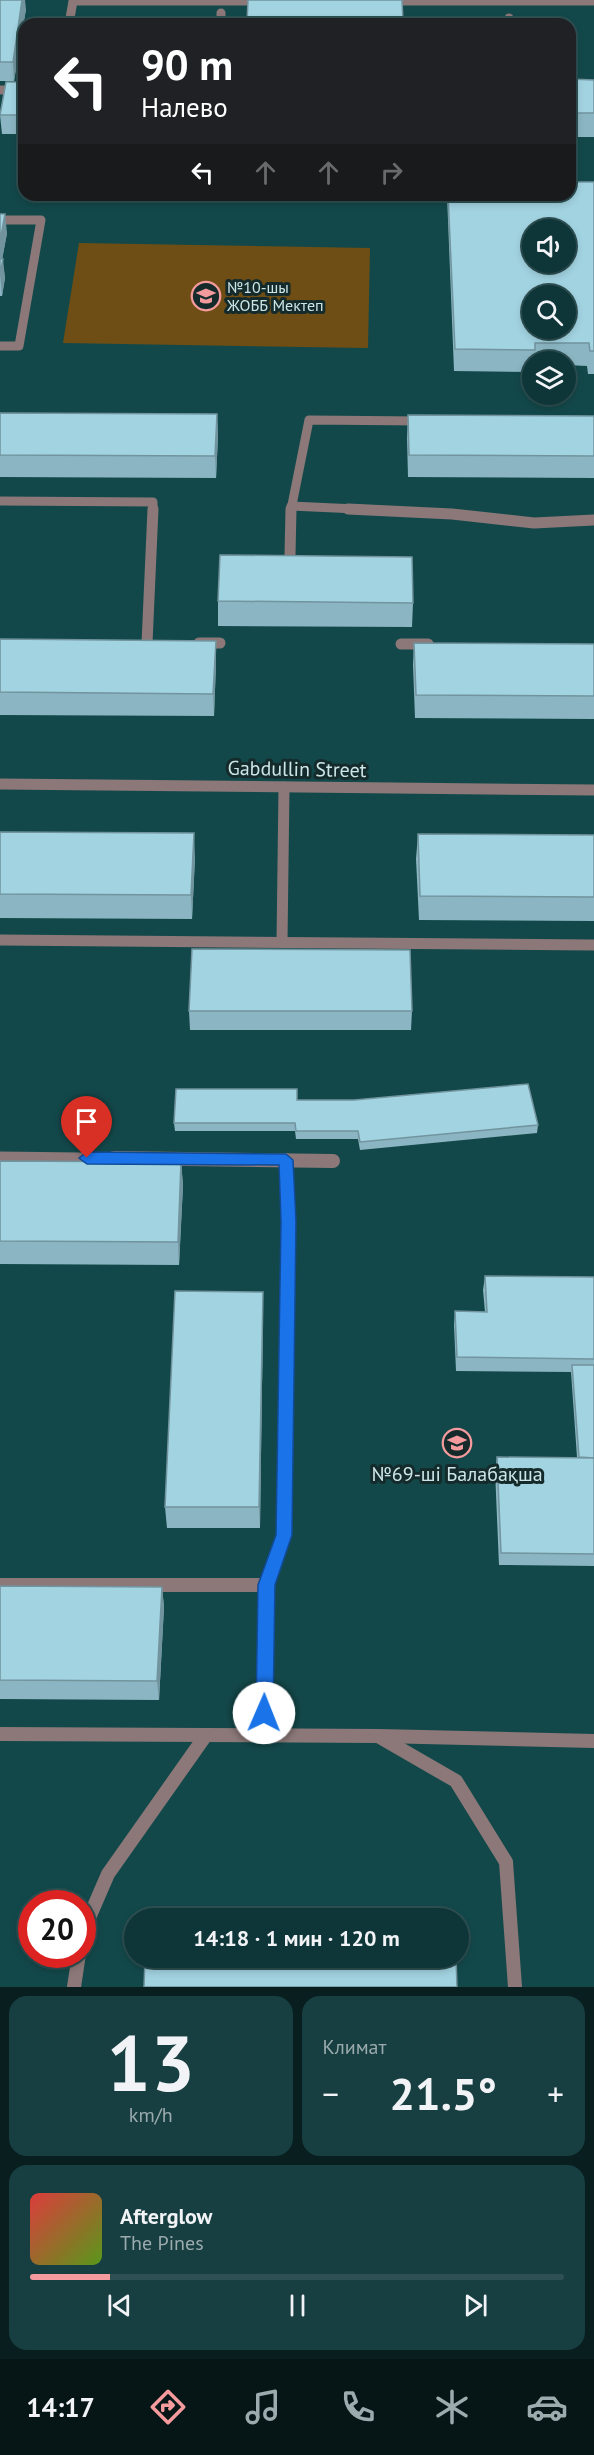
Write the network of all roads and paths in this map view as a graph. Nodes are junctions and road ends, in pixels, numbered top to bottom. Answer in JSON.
{"nodes":[{"id":1,"x":274,"y":1,"type":"edge"},
{"id":2,"x":381,"y":1,"type":"edge"},
{"id":3,"x":594,"y":1,"type":"edge"},
{"id":4,"x":221,"y":13,"type":"dead end"},
{"id":5,"x":70,"y":18,"type":"edge"},
{"id":6,"x":221,"y":18,"type":"edge"},
{"id":7,"x":0,"y":90,"type":"edge"},
{"id":8,"x":18,"y":90,"type":"edge"},
{"id":9,"x":0,"y":220,"type":"edge"},
{"id":10,"x":0,"y":346,"type":"edge"},
{"id":11,"x":428,"y":421,"type":"edge"},
{"id":12,"x":0,"y":501,"type":"edge"},
{"id":13,"x":291,"y":506,"type":"junction"},
{"id":14,"x":594,"y":520,"type":"edge"},
{"id":15,"x":290,"y":555,"type":"edge"},
{"id":16,"x":147,"y":643,"type":"edge"},
{"id":17,"x":189,"y":643,"type":"edge"},
{"id":18,"x":220,"y":643,"type":"dead end"},
{"id":19,"x":435,"y":644,"type":"edge"},
{"id":20,"x":401,"y":645,"type":"dead end"},
{"id":21,"x":0,"y":784,"type":"edge"},
{"id":22,"x":284,"y":787,"type":"junction"},
{"id":23,"x":594,"y":790,"type":"edge"},
{"id":24,"x":0,"y":940,"type":"edge"},
{"id":25,"x":282,"y":942,"type":"junction"},
{"id":26,"x":594,"y":945,"type":"edge"},
{"id":27,"x":0,"y":1157,"type":"edge"},
{"id":28,"x":286,"y":1160,"type":"junction"},
{"id":29,"x":333,"y":1161,"type":"dead end"},
{"id":30,"x":0,"y":1585,"type":"edge"},
{"id":31,"x":267,"y":1585,"type":"junction"},
{"id":32,"x":0,"y":1734,"type":"edge"},
{"id":33,"x":206,"y":1735,"type":"junction"},
{"id":34,"x":264,"y":1735,"type":"junction"},
{"id":35,"x":378,"y":1736,"type":"junction"},
{"id":36,"x":594,"y":1741,"type":"edge"},
{"id":37,"x":96,"y":1902,"type":"edge"},
{"id":38,"x":77,"y":1968,"type":"edge"},
{"id":39,"x":74,"y":1987,"type":"edge"},
{"id":40,"x":515,"y":1987,"type":"edge"}],
"edges":[{"from":1,"to":5,"type":"street"},
{"from":2,"to":3,"type":"street"},
{"from":4,"to":6,"type":"street"},
{"from":7,"to":8,"type":"street"},
{"from":9,"to":10,"type":"street"},
{"from":11,"to":13,"type":"street"},
{"from":12,"to":16,"type":"street"},
{"from":13,"to":14,"type":"street"},
{"from":13,"to":15,"type":"street"},
{"from":17,"to":18,"type":"street"},
{"from":19,"to":20,"type":"street"},
{"from":21,"to":22,"type":"street","name":"Gabdullin Street"},
{"from":22,"to":23,"type":"street","name":"Gabdullin Street"},
{"from":22,"to":25,"type":"street"},
{"from":24,"to":25,"type":"street"},
{"from":25,"to":26,"type":"street"},
{"from":27,"to":28,"type":"street"},
{"from":28,"to":29,"type":"street"},
{"from":28,"to":31,"type":"street"},
{"from":30,"to":31,"type":"street"},
{"from":31,"to":34,"type":"street"},
{"from":32,"to":33,"type":"street"},
{"from":33,"to":34,"type":"street"},
{"from":33,"to":37,"type":"street"},
{"from":34,"to":35,"type":"street"},
{"from":35,"to":36,"type":"street"},
{"from":35,"to":40,"type":"street"},
{"from":38,"to":39,"type":"street"}]}
